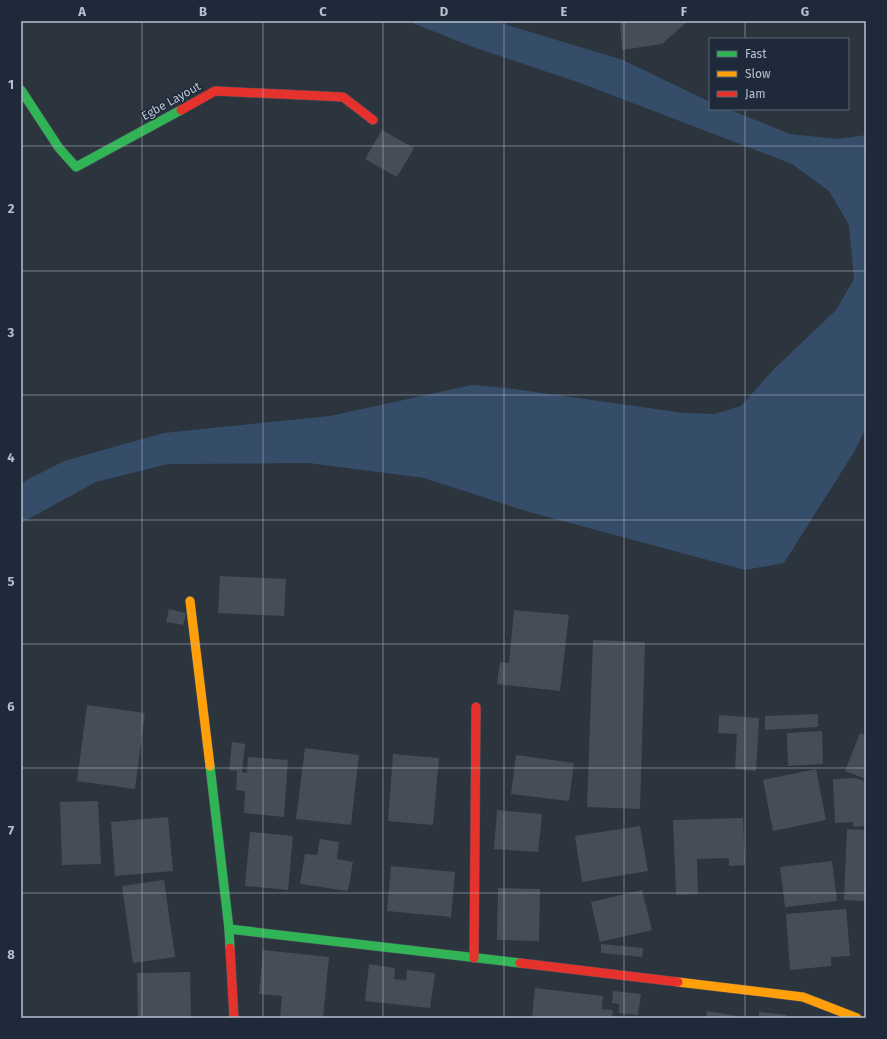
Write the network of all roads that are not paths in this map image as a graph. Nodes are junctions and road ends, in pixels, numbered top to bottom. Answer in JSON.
{"nodes":[{"id":1,"x":21,"y":90,"type":"edge"},
{"id":2,"x":373,"y":120,"type":"dead end"},
{"id":3,"x":190,"y":601,"type":"dead end"},
{"id":4,"x":476,"y":708,"type":"dead end"},
{"id":5,"x":229,"y":929,"type":"junction"},
{"id":6,"x":474,"y":958,"type":"junction"},
{"id":7,"x":234,"y":1018,"type":"edge"},
{"id":8,"x":857,"y":1018,"type":"edge"}],
"edges":[{"from":1,"to":2,"type":"street","name":"Egbe Layout"},
{"from":3,"to":5,"type":"street"},
{"from":4,"to":6,"type":"street"},
{"from":5,"to":6,"type":"street"},
{"from":5,"to":7,"type":"street"},
{"from":6,"to":8,"type":"street"}]}
